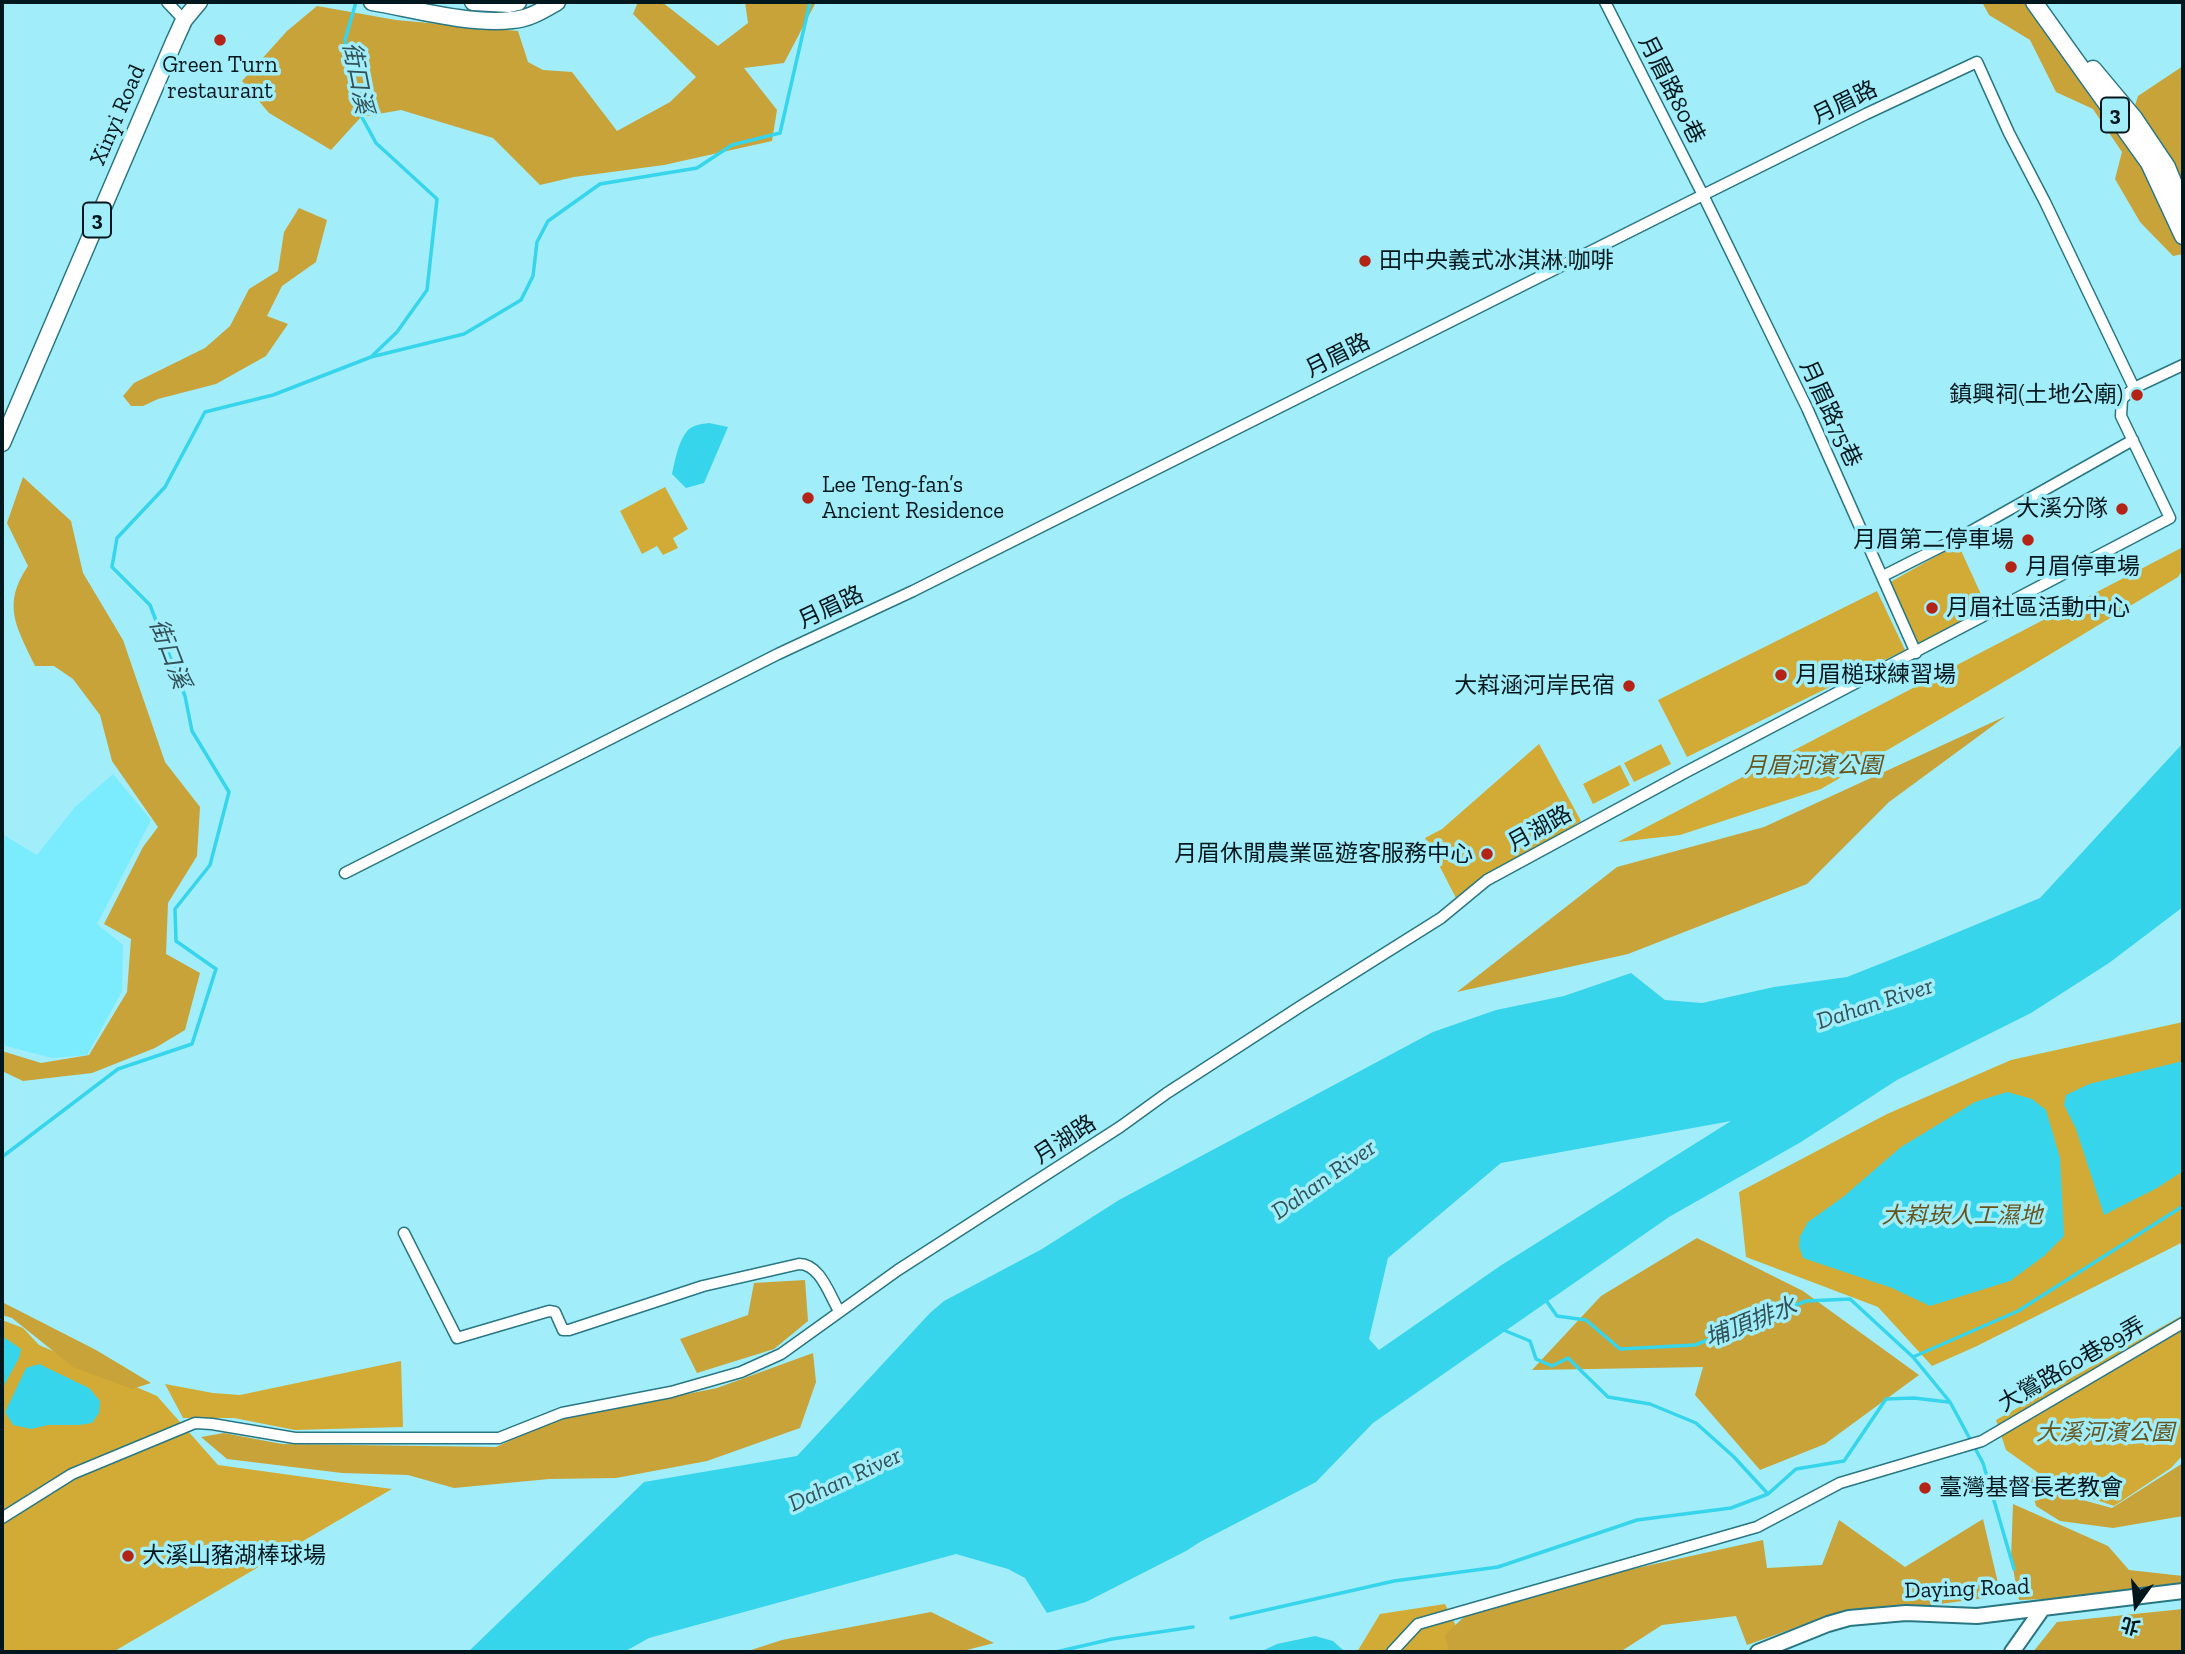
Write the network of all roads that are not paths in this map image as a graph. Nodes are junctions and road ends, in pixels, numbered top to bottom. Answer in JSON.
{"nodes":[{"id":1,"x":199,"y":2,"type":"edge"},
{"id":2,"x":372,"y":2,"type":"edge"},
{"id":3,"x":473,"y":2,"type":"edge"},
{"id":4,"x":518,"y":2,"type":"edge"},
{"id":5,"x":557,"y":2,"type":"edge"},
{"id":6,"x":1605,"y":2,"type":"edge"},
{"id":7,"x":2034,"y":2,"type":"edge"},
{"id":8,"x":2043,"y":2,"type":"edge"},
{"id":9,"x":179,"y":9,"type":"edge"},
{"id":10,"x":1703,"y":195,"type":"junction"},
{"id":11,"x":2183,"y":206,"type":"edge"},
{"id":12,"x":2183,"y":236,"type":"edge"},
{"id":13,"x":2183,"y":365,"type":"edge"},
{"id":14,"x":2134,"y":388,"type":"junction"},
{"id":15,"x":2,"y":419,"type":"edge"},
{"id":16,"x":2133,"y":440,"type":"junction"},
{"id":17,"x":2,"y":443,"type":"edge"},
{"id":18,"x":1883,"y":576,"type":"junction"},
{"id":19,"x":1916,"y":653,"type":"junction"},
{"id":20,"x":345,"y":873,"type":"dead end"},
{"id":21,"x":404,"y":1233,"type":"dead end"},
{"id":22,"x":839,"y":1311,"type":"junction"},
{"id":23,"x":2183,"y":1323,"type":"edge"},
{"id":24,"x":2,"y":1518,"type":"edge"},
{"id":25,"x":2183,"y":1591,"type":"edge"},
{"id":26,"x":2043,"y":1608,"type":"junction"},
{"id":27,"x":1392,"y":1652,"type":"edge"},
{"id":28,"x":1758,"y":1652,"type":"edge"},
{"id":29,"x":2012,"y":1652,"type":"edge"}],
"edges":[{"from":1,"to":9,"type":"main road","name":"Xinyi Road","number":"3"},
{"from":2,"to":5,"type":"main road"},
{"from":3,"to":4,"type":"main road"},
{"from":6,"to":10,"type":"street","name":"月眉路80巷"},
{"from":7,"to":12,"type":"main road","number":"3"},
{"from":8,"to":11,"type":"main road","number":"3"},
{"from":9,"to":15,"type":"main road","name":"Xinyi Road","number":"3"},
{"from":9,"to":17,"type":"main road","name":"Xinyi Road","number":"3"},
{"from":10,"to":14,"type":"street","name":"月眉路"},
{"from":10,"to":18,"type":"street","name":"月眉路75巷"},
{"from":10,"to":20,"type":"street","name":"月眉路"},
{"from":13,"to":14,"type":"street"},
{"from":14,"to":16,"type":"street","name":"月湖路"},
{"from":16,"to":18,"type":"street"},
{"from":16,"to":19,"type":"street","name":"月湖路"},
{"from":18,"to":19,"type":"street","name":"月眉路75巷"},
{"from":19,"to":22,"type":"street","name":"月湖路"},
{"from":21,"to":22,"type":"street"},
{"from":22,"to":24,"type":"street","name":"月湖路"},
{"from":23,"to":27,"type":"street","name":"大鶯路60巷89弄"},
{"from":25,"to":26,"type":"street","name":"Daying Road"},
{"from":26,"to":28,"type":"street","name":"Daying Road"},
{"from":26,"to":29,"type":"street"}]}
